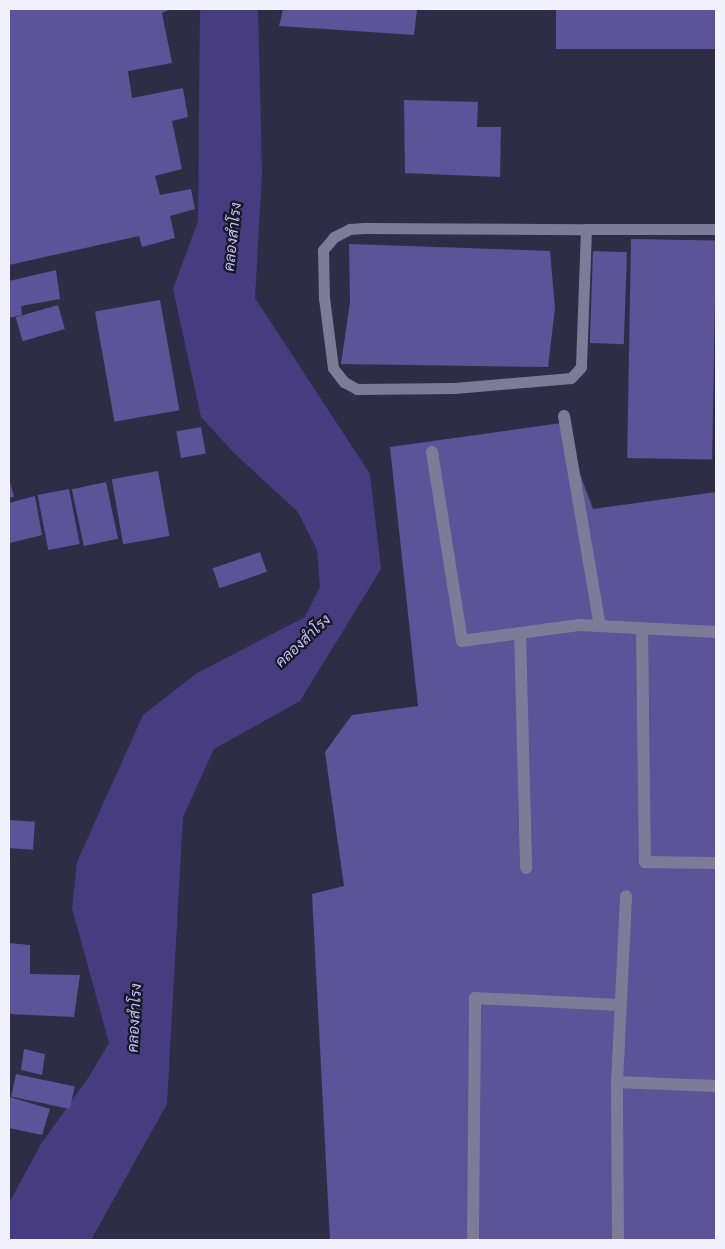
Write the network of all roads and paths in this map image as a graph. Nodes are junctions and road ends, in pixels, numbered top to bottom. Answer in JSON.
{"nodes":[{"id":1,"x":586,"y":228,"type":"junction"},
{"id":2,"x":716,"y":229,"type":"edge"},
{"id":3,"x":564,"y":416,"type":"dead end"},
{"id":4,"x":432,"y":452,"type":"dead end"},
{"id":5,"x":600,"y":626,"type":"junction"},
{"id":6,"x":642,"y":628,"type":"junction"},
{"id":7,"x":716,"y":632,"type":"edge"},
{"id":8,"x":520,"y":633,"type":"junction"},
{"id":9,"x":716,"y":863,"type":"edge"},
{"id":10,"x":526,"y":868,"type":"dead end"},
{"id":11,"x":626,"y":896,"type":"dead end"},
{"id":12,"x":620,"y":1005,"type":"junction"},
{"id":13,"x":616,"y":1082,"type":"junction"},
{"id":14,"x":716,"y":1086,"type":"edge"},
{"id":15,"x":473,"y":1240,"type":"edge"},
{"id":16,"x":618,"y":1240,"type":"edge"}],
"edges":[{"from":1,"to":1,"type":"lane"},
{"from":1,"to":2,"type":"lane"},
{"from":3,"to":5,"type":"street"},
{"from":4,"to":8,"type":"street"},
{"from":5,"to":6,"type":"street"},
{"from":5,"to":8,"type":"street"},
{"from":6,"to":7,"type":"street"},
{"from":6,"to":9,"type":"street"},
{"from":8,"to":10,"type":"street"},
{"from":11,"to":12,"type":"street"},
{"from":12,"to":13,"type":"street"},
{"from":12,"to":15,"type":"street"},
{"from":13,"to":14,"type":"street"},
{"from":13,"to":16,"type":"street"}]}
